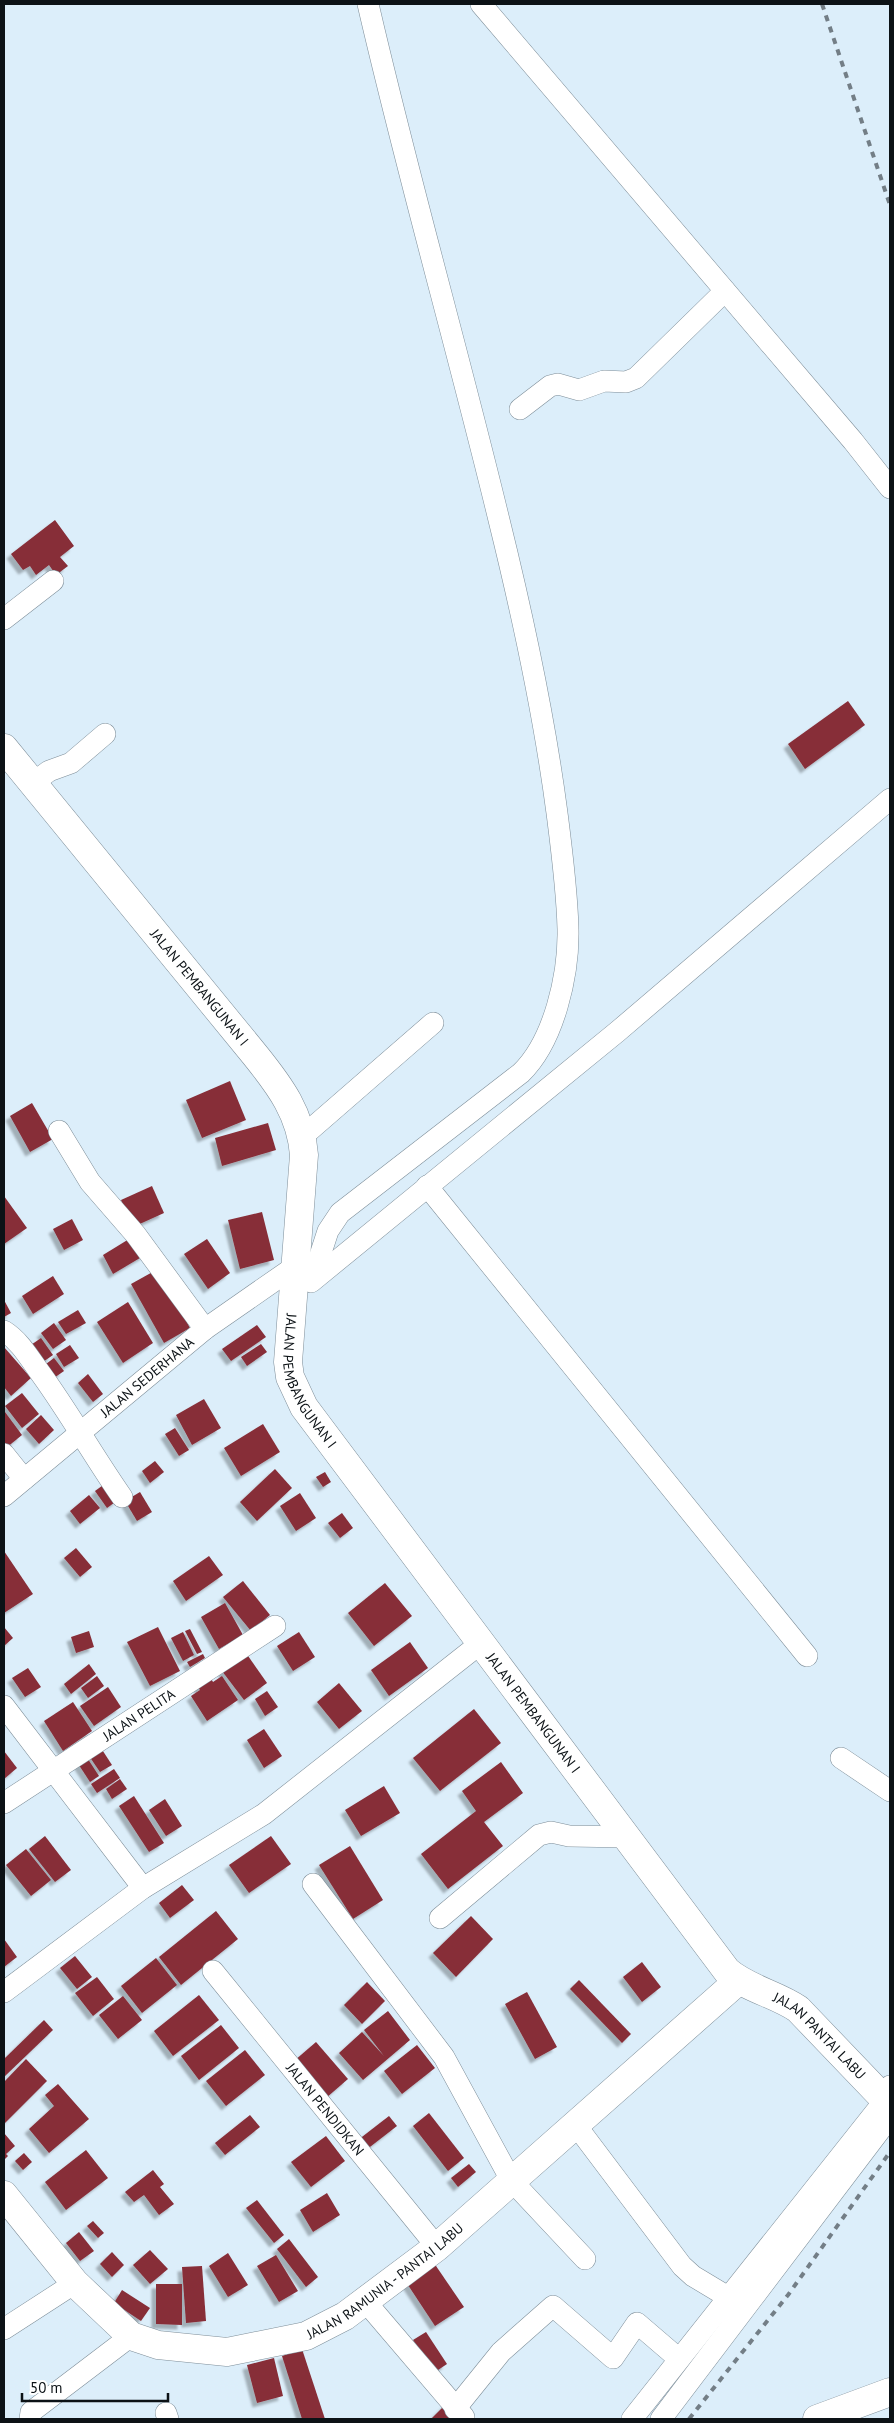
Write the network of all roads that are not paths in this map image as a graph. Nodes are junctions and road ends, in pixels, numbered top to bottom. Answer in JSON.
{"nodes":[{"id":1,"x":368,"y":4,"type":"edge"},
{"id":2,"x":481,"y":4,"type":"edge"},
{"id":3,"x":724,"y":291,"type":"junction"},
{"id":4,"x":520,"y":409,"type":"dead end"},
{"id":5,"x":890,"y":488,"type":"edge"},
{"id":6,"x":54,"y":581,"type":"dead end"},
{"id":7,"x":4,"y":618,"type":"edge"},
{"id":8,"x":105,"y":734,"type":"dead end"},
{"id":9,"x":4,"y":748,"type":"edge"},
{"id":10,"x":33,"y":783,"type":"junction"},
{"id":11,"x":890,"y":799,"type":"edge"},
{"id":12,"x":433,"y":1023,"type":"dead end"},
{"id":13,"x":59,"y":1131,"type":"dead end"},
{"id":14,"x":303,"y":1136,"type":"junction"},
{"id":15,"x":427,"y":1186,"type":"junction"},
{"id":16,"x":301,"y":1281,"type":"junction"},
{"id":17,"x":4,"y":1330,"type":"edge"},
{"id":18,"x":205,"y":1330,"type":"junction"},
{"id":19,"x":80,"y":1433,"type":"junction"},
{"id":20,"x":4,"y":1454,"type":"edge"},
{"id":21,"x":24,"y":1479,"type":"junction"},
{"id":22,"x":4,"y":1496,"type":"edge"},
{"id":23,"x":122,"y":1497,"type":"dead end"},
{"id":24,"x":275,"y":1626,"type":"dead end"},
{"id":25,"x":481,"y":1643,"type":"junction"},
{"id":26,"x":807,"y":1656,"type":"dead end"},
{"id":27,"x":4,"y":1706,"type":"edge"},
{"id":28,"x":841,"y":1758,"type":"dead end"},
{"id":29,"x":52,"y":1770,"type":"junction"},
{"id":30,"x":890,"y":1791,"type":"edge"},
{"id":31,"x":4,"y":1803,"type":"edge"},
{"id":32,"x":627,"y":1837,"type":"junction"},
{"id":33,"x":313,"y":1884,"type":"dead end"},
{"id":34,"x":143,"y":1888,"type":"junction"},
{"id":35,"x":440,"y":1918,"type":"dead end"},
{"id":36,"x":213,"y":1971,"type":"dead end"},
{"id":37,"x":738,"y":1981,"type":"junction"},
{"id":38,"x":4,"y":1992,"type":"edge"},
{"id":39,"x":889,"y":2102,"type":"edge"},
{"id":40,"x":574,"y":2124,"type":"junction"},
{"id":41,"x":511,"y":2180,"type":"junction"},
{"id":42,"x":4,"y":2195,"type":"edge"},
{"id":43,"x":800,"y":2220,"type":"junction"},
{"id":44,"x":437,"y":2247,"type":"junction"},
{"id":45,"x":585,"y":2259,"type":"dead end"},
{"id":46,"x":75,"y":2284,"type":"junction"},
{"id":47,"x":728,"y":2297,"type":"junction"},
{"id":48,"x":365,"y":2301,"type":"junction"},
{"id":49,"x":4,"y":2329,"type":"edge"},
{"id":50,"x":131,"y":2336,"type":"junction"},
{"id":51,"x":679,"y":2359,"type":"junction"},
{"id":52,"x":890,"y":2392,"type":"edge"},
{"id":53,"x":866,"y":2410,"type":"edge"},
{"id":54,"x":460,"y":2414,"type":"edge"},
{"id":55,"x":27,"y":2417,"type":"edge"},
{"id":56,"x":632,"y":2419,"type":"edge"},
{"id":57,"x":661,"y":2419,"type":"edge"},
{"id":58,"x":817,"y":2419,"type":"edge"}],
"edges":[{"from":1,"to":16,"type":"street"},
{"from":2,"to":3,"type":"street"},
{"from":3,"to":4,"type":"street"},
{"from":3,"to":5,"type":"street"},
{"from":6,"to":7,"type":"street"},
{"from":8,"to":10,"type":"street"},
{"from":9,"to":10,"type":"main road","name":"JALAN PEMBANGUNAN I"},
{"from":10,"to":14,"type":"main road","name":"JALAN PEMBANGUNAN I"},
{"from":11,"to":15,"type":"street","name":"JALAN SEDERHANA"},
{"from":12,"to":14,"type":"street"},
{"from":13,"to":18,"type":"street"},
{"from":14,"to":16,"type":"main road","name":"JALAN PEMBANGUNAN I"},
{"from":15,"to":16,"type":"street","name":"JALAN SEDERHANA"},
{"from":15,"to":26,"type":"street"},
{"from":16,"to":18,"type":"street","name":"JALAN SEDERHANA"},
{"from":16,"to":25,"type":"main road","name":"JALAN PEMBANGUNAN I"},
{"from":17,"to":19,"type":"street"},
{"from":18,"to":19,"type":"street","name":"JALAN SEDERHANA"},
{"from":19,"to":21,"type":"street","name":"JALAN SEDERHANA"},
{"from":19,"to":23,"type":"street"},
{"from":20,"to":21,"type":"street"},
{"from":21,"to":22,"type":"street","name":"JALAN SEDERHANA"},
{"from":24,"to":29,"type":"street","name":"JALAN PELITA"},
{"from":25,"to":32,"type":"main road","name":"JALAN PEMBANGUNAN I"},
{"from":25,"to":34,"type":"street"},
{"from":27,"to":29,"type":"street"},
{"from":28,"to":30,"type":"street"},
{"from":29,"to":31,"type":"street","name":"JALAN PELITA"},
{"from":29,"to":34,"type":"street"},
{"from":32,"to":35,"type":"street"},
{"from":32,"to":37,"type":"main road","name":"JALAN PEMBANGUNAN I"},
{"from":33,"to":41,"type":"street"},
{"from":34,"to":38,"type":"street"},
{"from":36,"to":44,"type":"street","name":"JALAN PENDIDKAN"},
{"from":37,"to":39,"type":"main road","name":"JALAN PANTAI LABU"},
{"from":37,"to":40,"type":"main road","name":"JALAN RAMUNIA - PANTAI LABU"},
{"from":39,"to":43,"type":"street"},
{"from":40,"to":41,"type":"main road","name":"JALAN RAMUNIA - PANTAI LABU"},
{"from":40,"to":47,"type":"street"},
{"from":41,"to":44,"type":"main road","name":"JALAN RAMUNIA - PANTAI LABU"},
{"from":41,"to":45,"type":"street"},
{"from":42,"to":46,"type":"main road","name":"JALAN RAMUNIA - PANTAI LABU"},
{"from":43,"to":47,"type":"street"},
{"from":43,"to":57,"type":"street"},
{"from":44,"to":48,"type":"main road","name":"JALAN RAMUNIA - PANTAI LABU"},
{"from":46,"to":49,"type":"street"},
{"from":46,"to":50,"type":"main road","name":"JALAN RAMUNIA - PANTAI LABU"},
{"from":47,"to":51,"type":"street"},
{"from":48,"to":50,"type":"main road","name":"JALAN RAMUNIA - PANTAI LABU"},
{"from":48,"to":54,"type":"street"},
{"from":50,"to":55,"type":"street"},
{"from":51,"to":54,"type":"street"},
{"from":51,"to":56,"type":"street"},
{"from":52,"to":53,"type":"main road"},
{"from":53,"to":58,"type":"main road"}]}
